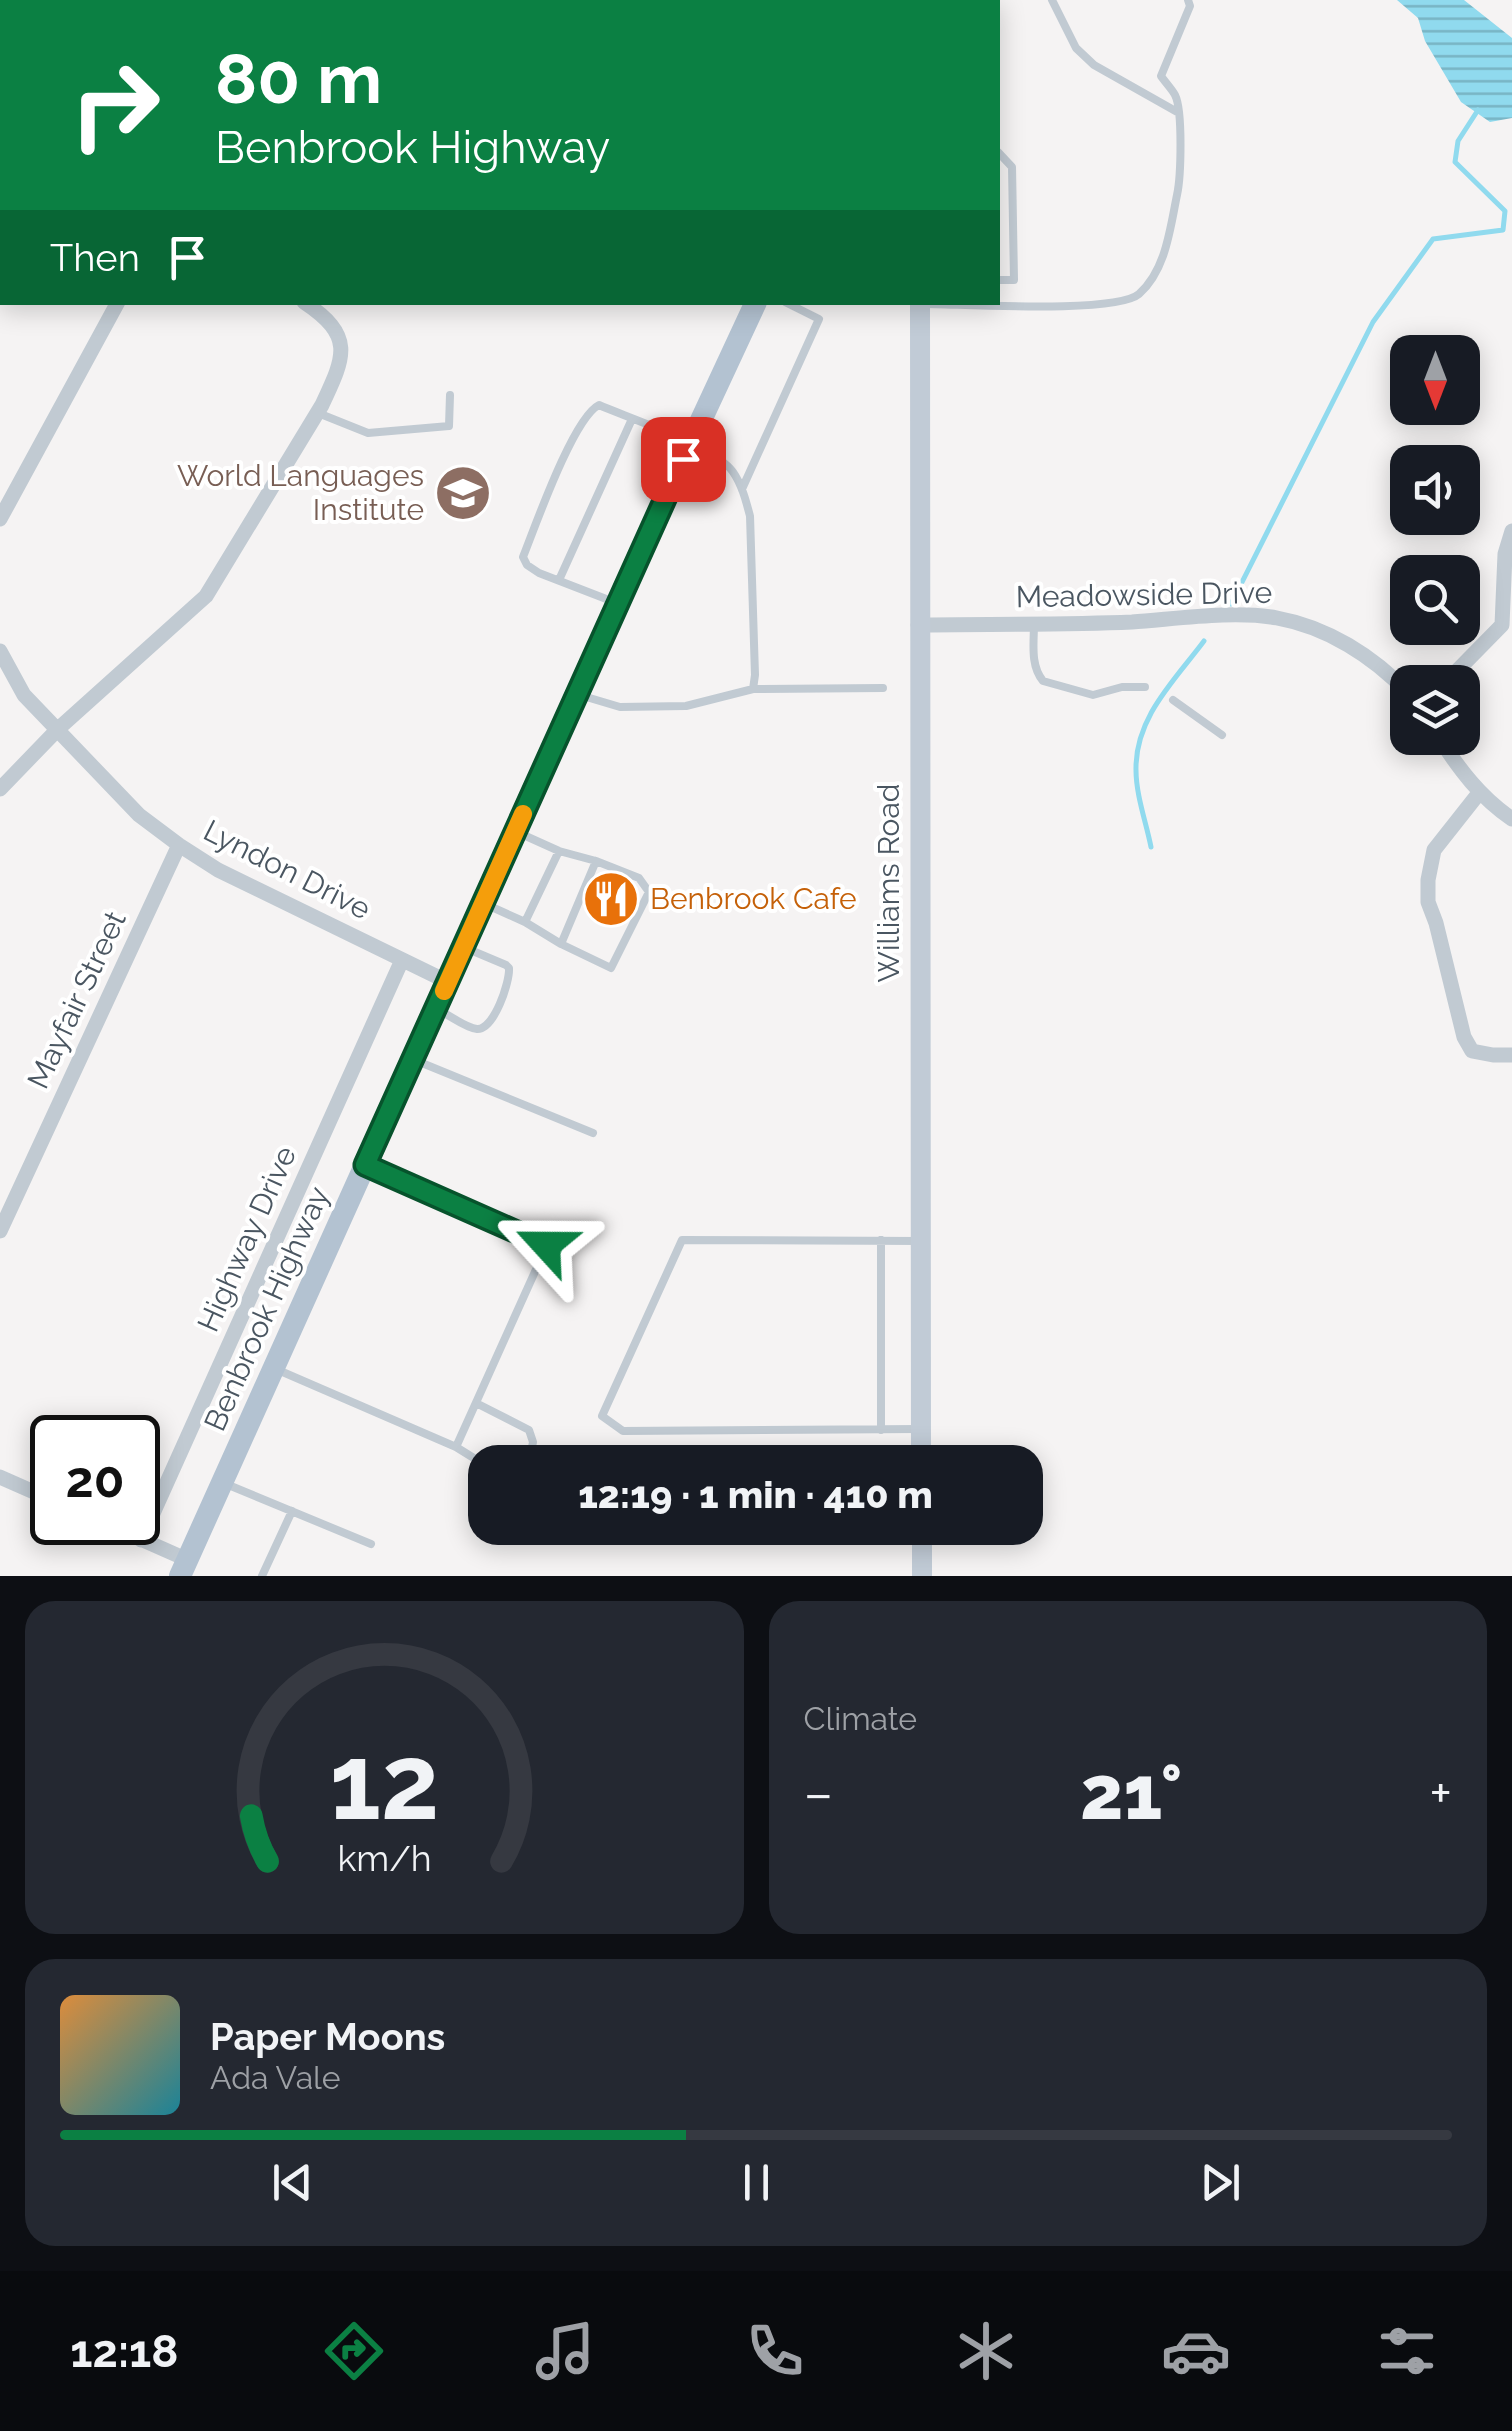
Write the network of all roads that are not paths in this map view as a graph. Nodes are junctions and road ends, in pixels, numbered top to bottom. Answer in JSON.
{"nodes":[{"id":1,"x":1052,"y":0,"type":"edge"},
{"id":2,"x":1188,"y":0,"type":"edge"},
{"id":3,"x":1179,"y":113,"type":"junction"},
{"id":4,"x":1000,"y":154,"type":"edge"},
{"id":5,"x":1000,"y":280,"type":"edge"},
{"id":6,"x":116,"y":305,"type":"edge"},
{"id":7,"x":309,"y":305,"type":"edge"},
{"id":8,"x":755,"y":305,"type":"edge"},
{"id":9,"x":792,"y":305,"type":"edge"},
{"id":10,"x":920,"y":305,"type":"edge"},
{"id":11,"x":999,"y":305,"type":"edge"},
{"id":12,"x":450,"y":395,"type":"dead end"},
{"id":13,"x":318,"y":413,"type":"junction"},
{"id":14,"x":632,"y":419,"type":"junction"},
{"id":15,"x":688,"y":443,"type":"junction"},
{"id":16,"x":742,"y":489,"type":"junction"},
{"id":17,"x":0,"y":519,"type":"edge"},
{"id":18,"x":1512,"y":531,"type":"edge"},
{"id":19,"x":559,"y":580,"type":"junction"},
{"id":20,"x":618,"y":604,"type":"junction"},
{"id":21,"x":918,"y":624,"type":"junction"},
{"id":22,"x":1034,"y":624,"type":"junction"},
{"id":23,"x":0,"y":650,"type":"edge"},
{"id":24,"x":1462,"y":665,"type":"edge"},
{"id":25,"x":1390,"y":676,"type":"edge"},
{"id":26,"x":883,"y":688,"type":"dead end"},
{"id":27,"x":1145,"y":688,"type":"dead end"},
{"id":28,"x":753,"y":689,"type":"junction"},
{"id":29,"x":577,"y":694,"type":"junction"},
{"id":30,"x":1173,"y":700,"type":"dead end"},
{"id":31,"x":58,"y":729,"type":"junction"},
{"id":32,"x":1222,"y":736,"type":"dead end"},
{"id":33,"x":1450,"y":755,"type":"edge"},
{"id":34,"x":0,"y":789,"type":"edge"},
{"id":35,"x":1480,"y":793,"type":"junction"},
{"id":36,"x":1512,"y":820,"type":"edge"},
{"id":37,"x":515,"y":832,"type":"junction"},
{"id":38,"x":179,"y":845,"type":"junction"},
{"id":39,"x":559,"y":851,"type":"junction"},
{"id":40,"x":596,"y":861,"type":"junction"},
{"id":41,"x":484,"y":903,"type":"junction"},
{"id":42,"x":525,"y":922,"type":"junction"},
{"id":43,"x":560,"y":944,"type":"junction"},
{"id":44,"x":464,"y":947,"type":"junction"},
{"id":45,"x":402,"y":960,"type":"junction"},
{"id":46,"x":448,"y":982,"type":"junction"},
{"id":47,"x":436,"y":1009,"type":"junction"},
{"id":48,"x":1512,"y":1054,"type":"edge"},
{"id":49,"x":413,"y":1060,"type":"junction"},
{"id":50,"x":593,"y":1133,"type":"dead end"},
{"id":51,"x":365,"y":1165,"type":"junction"},
{"id":52,"x":0,"y":1231,"type":"edge"},
{"id":53,"x":881,"y":1240,"type":"junction"},
{"id":54,"x":921,"y":1240,"type":"junction"},
{"id":55,"x":274,"y":1368,"type":"junction"},
{"id":56,"x":476,"y":1403,"type":"junction"},
{"id":57,"x":921,"y":1429,"type":"junction"},
{"id":58,"x":880,"y":1430,"type":"junction"},
{"id":59,"x":533,"y":1445,"type":"edge"},
{"id":60,"x":921,"y":1445,"type":"edge"},
{"id":61,"x":456,"y":1446,"type":"junction"},
{"id":62,"x":468,"y":1454,"type":"edge"},
{"id":63,"x":0,"y":1476,"type":"edge"},
{"id":64,"x":222,"y":1482,"type":"junction"},
{"id":65,"x":30,"y":1490,"type":"edge"},
{"id":66,"x":160,"y":1500,"type":"edge"},
{"id":67,"x":292,"y":1511,"type":"junction"},
{"id":68,"x":371,"y":1544,"type":"dead end"},
{"id":69,"x":150,"y":1545,"type":"edge"},
{"id":70,"x":922,"y":1545,"type":"edge"},
{"id":71,"x":184,"y":1568,"type":"edge"},
{"id":72,"x":262,"y":1576,"type":"edge"},
{"id":73,"x":922,"y":1576,"type":"edge"}],
"edges":[{"from":1,"to":3,"type":"lane"},
{"from":2,"to":3,"type":"lane"},
{"from":3,"to":11,"type":"lane"},
{"from":4,"to":5,"type":"lane"},
{"from":6,"to":17,"type":"street"},
{"from":7,"to":13,"type":"street"},
{"from":8,"to":15,"type":"main road","name":"Benbrook Highway"},
{"from":9,"to":16,"type":"lane"},
{"from":10,"to":21,"type":"street","name":"Williams Road"},
{"from":12,"to":13,"type":"lane"},
{"from":13,"to":31,"type":"street"},
{"from":14,"to":15,"type":"lane"},
{"from":14,"to":19,"type":"lane"},
{"from":14,"to":19,"type":"lane"},
{"from":15,"to":16,"type":"lane"},
{"from":15,"to":20,"type":"main road","name":"Benbrook Highway"},
{"from":16,"to":28,"type":"lane"},
{"from":18,"to":24,"type":"street"},
{"from":19,"to":20,"type":"lane"},
{"from":20,"to":29,"type":"main road","name":"Benbrook Highway"},
{"from":21,"to":22,"type":"street","name":"Meadowside Drive"},
{"from":21,"to":54,"type":"street","name":"Williams Road"},
{"from":22,"to":25,"type":"street","name":"Meadowside Drive"},
{"from":22,"to":27,"type":"lane"},
{"from":23,"to":31,"type":"street","name":"Lyndon Drive"},
{"from":26,"to":28,"type":"lane"},
{"from":28,"to":29,"type":"lane"},
{"from":29,"to":37,"type":"main road","name":"Benbrook Highway"},
{"from":30,"to":32,"type":"lane"},
{"from":31,"to":34,"type":"street"},
{"from":31,"to":38,"type":"street","name":"Lyndon Drive"},
{"from":33,"to":35,"type":"street"},
{"from":35,"to":36,"type":"street"},
{"from":35,"to":48,"type":"street"},
{"from":37,"to":39,"type":"lane"},
{"from":37,"to":41,"type":"main road","name":"Benbrook Highway"},
{"from":38,"to":45,"type":"street","name":"Lyndon Drive"},
{"from":38,"to":52,"type":"street","name":"Mayfair Street"},
{"from":39,"to":40,"type":"lane"},
{"from":39,"to":42,"type":"lane"},
{"from":40,"to":43,"type":"lane"},
{"from":40,"to":43,"type":"lane"},
{"from":41,"to":42,"type":"lane"},
{"from":41,"to":44,"type":"main road","name":"Benbrook Highway"},
{"from":42,"to":43,"type":"lane"},
{"from":44,"to":46,"type":"main road","name":"Benbrook Highway"},
{"from":44,"to":47,"type":"lane"},
{"from":45,"to":46,"type":"street","name":"Lyndon Drive"},
{"from":45,"to":66,"type":"street","name":"Highway Drive"},
{"from":46,"to":47,"type":"main road","name":"Benbrook Highway"},
{"from":47,"to":49,"type":"main road","name":"Benbrook Highway"},
{"from":49,"to":50,"type":"lane"},
{"from":49,"to":51,"type":"main road","name":"Benbrook Highway"},
{"from":51,"to":55,"type":"main road","name":"Benbrook Highway"},
{"from":51,"to":56,"type":"lane"},
{"from":53,"to":54,"type":"lane"},
{"from":53,"to":58,"type":"lane"},
{"from":53,"to":58,"type":"lane"},
{"from":54,"to":57,"type":"street","name":"Williams Road"},
{"from":55,"to":61,"type":"lane"},
{"from":55,"to":64,"type":"main road","name":"Benbrook Highway"},
{"from":56,"to":59,"type":"lane"},
{"from":56,"to":61,"type":"lane"},
{"from":57,"to":58,"type":"lane"},
{"from":57,"to":60,"type":"street","name":"Williams Road"},
{"from":61,"to":62,"type":"lane"},
{"from":63,"to":65,"type":"street"},
{"from":64,"to":67,"type":"lane"},
{"from":64,"to":71,"type":"main road","name":"Benbrook Highway"},
{"from":67,"to":68,"type":"lane"},
{"from":67,"to":72,"type":"lane"},
{"from":69,"to":71,"type":"street"},
{"from":70,"to":73,"type":"street"}]}
